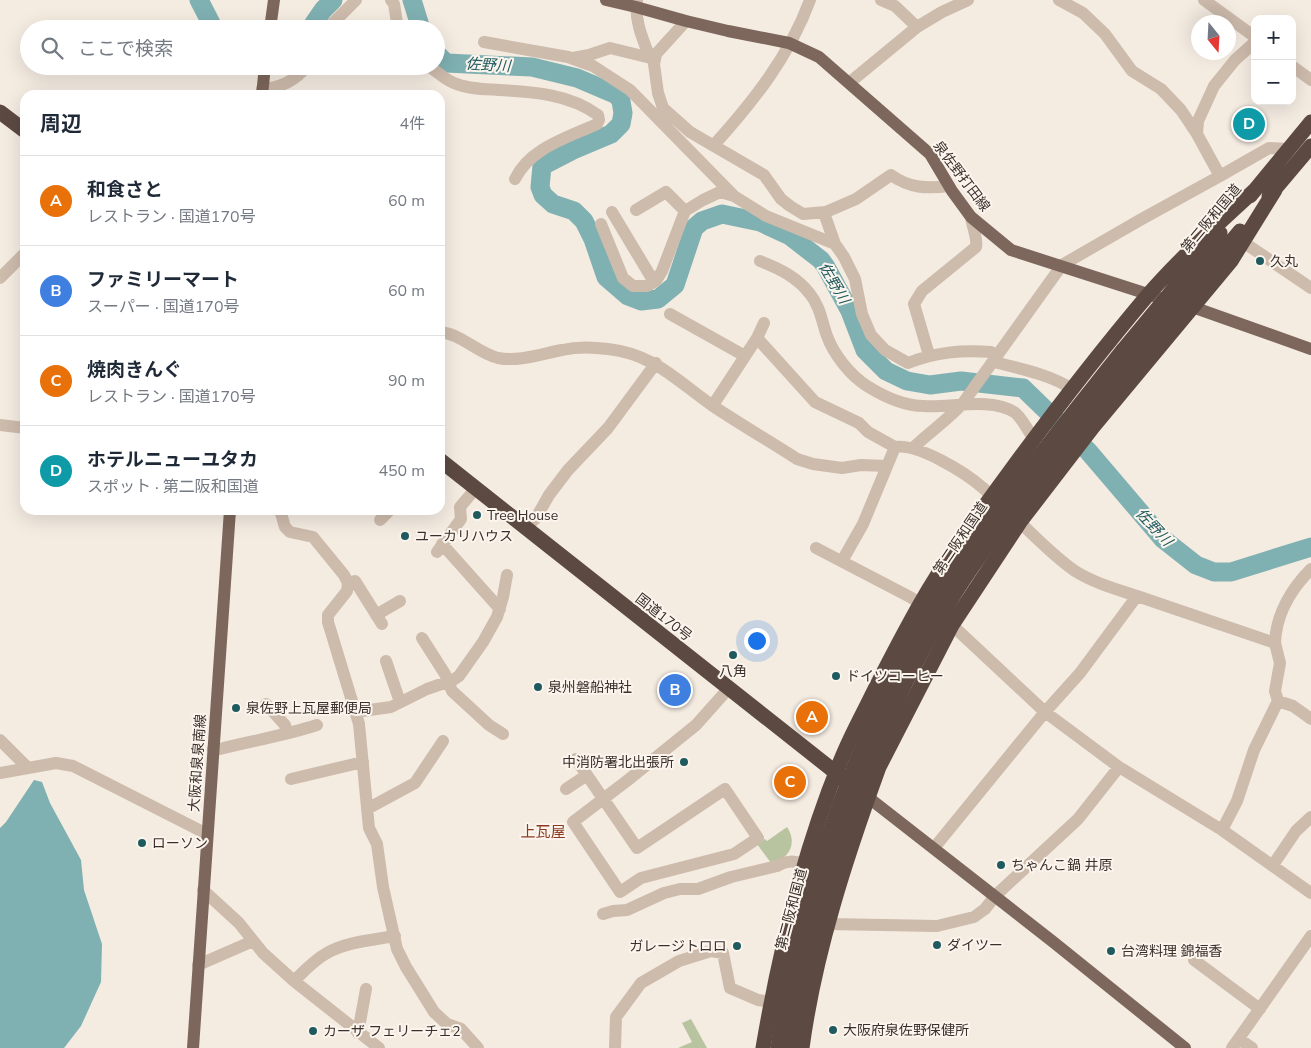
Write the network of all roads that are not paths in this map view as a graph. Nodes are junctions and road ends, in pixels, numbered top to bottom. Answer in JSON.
{"nodes":[{"id":1,"x":274,"y":0,"type":"edge"},
{"id":2,"x":356,"y":0,"type":"edge"},
{"id":3,"x":392,"y":0,"type":"edge"},
{"id":4,"x":606,"y":0,"type":"edge"},
{"id":5,"x":810,"y":0,"type":"edge"},
{"id":6,"x":881,"y":0,"type":"edge"},
{"id":7,"x":968,"y":0,"type":"edge"},
{"id":8,"x":1060,"y":0,"type":"edge"},
{"id":9,"x":1204,"y":0,"type":"edge"},
{"id":10,"x":637,"y":3,"type":"edge"},
{"id":11,"x":271,"y":20,"type":"edge"},
{"id":12,"x":336,"y":20,"type":"edge"},
{"id":13,"x":396,"y":20,"type":"edge"},
{"id":14,"x":686,"y":22,"type":"junction"},
{"id":15,"x":917,"y":27,"type":"junction"},
{"id":16,"x":1251,"y":34,"type":"edge"},
{"id":17,"x":484,"y":42,"type":"dead end"},
{"id":18,"x":789,"y":43,"type":"junction"},
{"id":19,"x":1251,"y":46,"type":"edge"},
{"id":20,"x":572,"y":58,"type":"junction"},
{"id":21,"x":652,"y":59,"type":"junction"},
{"id":22,"x":1296,"y":69,"type":"edge"},
{"id":23,"x":299,"y":75,"type":"edge"},
{"id":24,"x":443,"y":75,"type":"edge"},
{"id":25,"x":1311,"y":80,"type":"edge"},
{"id":26,"x":263,"y":82,"type":"edge"},
{"id":27,"x":849,"y":83,"type":"junction"},
{"id":28,"x":658,"y":111,"type":"junction"},
{"id":29,"x":0,"y":112,"type":"edge"},
{"id":30,"x":1311,"y":122,"type":"edge"},
{"id":31,"x":20,"y":127,"type":"edge"},
{"id":32,"x":1197,"y":134,"type":"junction"},
{"id":33,"x":714,"y":145,"type":"junction"},
{"id":34,"x":1311,"y":146,"type":"edge"},
{"id":35,"x":1289,"y":148,"type":"junction"},
{"id":36,"x":1220,"y":176,"type":"junction"},
{"id":37,"x":515,"y":179,"type":"dead end"},
{"id":38,"x":949,"y":186,"type":"junction"},
{"id":39,"x":1256,"y":189,"type":"junction"},
{"id":40,"x":1275,"y":190,"type":"junction"},
{"id":41,"x":734,"y":196,"type":"junction"},
{"id":42,"x":636,"y":210,"type":"dead end"},
{"id":43,"x":685,"y":211,"type":"junction"},
{"id":44,"x":612,"y":212,"type":"dead end"},
{"id":45,"x":824,"y":213,"type":"junction"},
{"id":46,"x":971,"y":217,"type":"junction"},
{"id":47,"x":601,"y":224,"type":"dead end"},
{"id":48,"x":626,"y":236,"type":"junction"},
{"id":49,"x":1243,"y":242,"type":"junction"},
{"id":50,"x":835,"y":244,"type":"junction"},
{"id":51,"x":610,"y":247,"type":"junction"},
{"id":52,"x":20,"y":258,"type":"edge"},
{"id":53,"x":760,"y":262,"type":"dead end"},
{"id":54,"x":1062,"y":265,"type":"junction"},
{"id":55,"x":0,"y":278,"type":"edge"},
{"id":56,"x":654,"y":282,"type":"junction"},
{"id":57,"x":1311,"y":288,"type":"edge"},
{"id":58,"x":1148,"y":295,"type":"junction"},
{"id":59,"x":1179,"y":303,"type":"junction"},
{"id":60,"x":670,"y":314,"type":"dead end"},
{"id":61,"x":764,"y":323,"type":"dead end"},
{"id":62,"x":445,"y":332,"type":"edge"},
{"id":63,"x":757,"y":338,"type":"junction"},
{"id":64,"x":1311,"y":349,"type":"edge"},
{"id":65,"x":1128,"y":354,"type":"junction"},
{"id":66,"x":929,"y":355,"type":"junction"},
{"id":67,"x":745,"y":356,"type":"junction"},
{"id":68,"x":992,"y":362,"type":"junction"},
{"id":69,"x":656,"y":364,"type":"junction"},
{"id":70,"x":1069,"y":393,"type":"junction"},
{"id":71,"x":962,"y":404,"type":"junction"},
{"id":72,"x":713,"y":406,"type":"junction"},
{"id":73,"x":0,"y":425,"type":"edge"},
{"id":74,"x":20,"y":427,"type":"edge"},
{"id":75,"x":1037,"y":434,"type":"junction"},
{"id":76,"x":896,"y":448,"type":"junction"},
{"id":77,"x":913,"y":448,"type":"junction"},
{"id":78,"x":445,"y":464,"type":"edge"},
{"id":79,"x":887,"y":466,"type":"junction"},
{"id":80,"x":476,"y":488,"type":"junction"},
{"id":81,"x":991,"y":497,"type":"junction"},
{"id":82,"x":232,"y":515,"type":"edge"},
{"id":83,"x":281,"y":515,"type":"edge"},
{"id":84,"x":1020,"y":522,"type":"junction"},
{"id":85,"x":526,"y":527,"type":"junction"},
{"id":86,"x":816,"y":548,"type":"dead end"},
{"id":87,"x":842,"y":561,"type":"junction"},
{"id":88,"x":1311,"y":569,"type":"edge"},
{"id":89,"x":507,"y":575,"type":"dead end"},
{"id":90,"x":348,"y":583,"type":"junction"},
{"id":91,"x":1137,"y":596,"type":"junction"},
{"id":92,"x":400,"y":601,"type":"dead end"},
{"id":93,"x":920,"y":604,"type":"junction"},
{"id":94,"x":500,"y":608,"type":"junction"},
{"id":95,"x":952,"y":625,"type":"junction"},
{"id":96,"x":422,"y":638,"type":"dead end"},
{"id":97,"x":1275,"y":643,"type":"junction"},
{"id":98,"x":386,"y":662,"type":"dead end"},
{"id":99,"x":448,"y":682,"type":"junction"},
{"id":100,"x":729,"y":688,"type":"junction"},
{"id":101,"x":1278,"y":701,"type":"junction"},
{"id":102,"x":400,"y":702,"type":"junction"},
{"id":103,"x":266,"y":704,"type":"dead end"},
{"id":104,"x":355,"y":712,"type":"junction"},
{"id":105,"x":1045,"y":712,"type":"junction"},
{"id":106,"x":1311,"y":719,"type":"edge"},
{"id":107,"x":317,"y":725,"type":"dead end"},
{"id":108,"x":287,"y":733,"type":"junction"},
{"id":109,"x":503,"y":734,"type":"dead end"},
{"id":110,"x":0,"y":740,"type":"edge"},
{"id":111,"x":443,"y":741,"type":"dead end"},
{"id":112,"x":213,"y":749,"type":"junction"},
{"id":113,"x":576,"y":759,"type":"dead end"},
{"id":114,"x":363,"y":762,"type":"junction"},
{"id":115,"x":27,"y":767,"type":"junction"},
{"id":116,"x":1119,"y":767,"type":"junction"},
{"id":117,"x":0,"y":773,"type":"edge"},
{"id":118,"x":836,"y":773,"type":"junction"},
{"id":119,"x":587,"y":775,"type":"junction"},
{"id":120,"x":292,"y":779,"type":"dead end"},
{"id":121,"x":566,"y":789,"type":"dead end"},
{"id":122,"x":869,"y":798,"type":"junction"},
{"id":123,"x":603,"y":800,"type":"junction"},
{"id":124,"x":367,"y":809,"type":"junction"},
{"id":125,"x":1311,"y":817,"type":"edge"},
{"id":126,"x":1222,"y":830,"type":"junction"},
{"id":127,"x":207,"y":834,"type":"junction"},
{"id":128,"x":934,"y":848,"type":"junction"},
{"id":129,"x":805,"y":864,"type":"junction"},
{"id":130,"x":1273,"y":865,"type":"junction"},
{"id":131,"x":203,"y":890,"type":"junction"},
{"id":132,"x":1311,"y":893,"type":"edge"},
{"id":133,"x":995,"y":896,"type":"junction"},
{"id":134,"x":603,"y":914,"type":"dead end"},
{"id":135,"x":828,"y":924,"type":"junction"},
{"id":136,"x":394,"y":936,"type":"junction"},
{"id":137,"x":253,"y":941,"type":"junction"},
{"id":138,"x":1309,"y":944,"type":"edge"},
{"id":139,"x":1194,"y":960,"type":"dead end"},
{"id":140,"x":198,"y":965,"type":"junction"},
{"id":141,"x":294,"y":981,"type":"junction"},
{"id":142,"x":366,"y":989,"type":"dead end"},
{"id":143,"x":771,"y":1002,"type":"junction"},
{"id":144,"x":1260,"y":1009,"type":"junction"},
{"id":145,"x":358,"y":1033,"type":"junction"},
{"id":146,"x":1236,"y":1043,"type":"edge"},
{"id":147,"x":193,"y":1048,"type":"edge"},
{"id":148,"x":379,"y":1048,"type":"edge"},
{"id":149,"x":478,"y":1048,"type":"edge"},
{"id":150,"x":615,"y":1048,"type":"edge"},
{"id":151,"x":764,"y":1048,"type":"edge"},
{"id":152,"x":778,"y":1048,"type":"edge"},
{"id":153,"x":790,"y":1048,"type":"edge"},
{"id":154,"x":802,"y":1048,"type":"edge"},
{"id":155,"x":1185,"y":1048,"type":"edge"},
{"id":156,"x":1252,"y":1048,"type":"edge"}],
"edges":[{"from":1,"to":11,"type":"main road"},
{"from":2,"to":12,"type":"street"},
{"from":3,"to":13,"type":"street"},
{"from":4,"to":10,"type":"main road","name":"泉佐野打田線"},
{"from":5,"to":18,"type":"street"},
{"from":6,"to":15,"type":"street"},
{"from":7,"to":15,"type":"street"},
{"from":8,"to":32,"type":"street"},
{"from":9,"to":16,"type":"street"},
{"from":10,"to":14,"type":"main road","name":"泉佐野打田線"},
{"from":10,"to":21,"type":"street"},
{"from":14,"to":18,"type":"main road","name":"泉佐野打田線"},
{"from":14,"to":21,"type":"street"},
{"from":15,"to":27,"type":"street"},
{"from":17,"to":20,"type":"street"},
{"from":18,"to":27,"type":"main road","name":"泉佐野打田線"},
{"from":18,"to":33,"type":"street"},
{"from":19,"to":32,"type":"street"},
{"from":20,"to":21,"type":"street"},
{"from":20,"to":28,"type":"street"},
{"from":21,"to":28,"type":"street"},
{"from":22,"to":25,"type":"street"},
{"from":23,"to":26,"type":"street"},
{"from":24,"to":37,"type":"street"},
{"from":27,"to":38,"type":"main road","name":"泉佐野打田線"},
{"from":28,"to":33,"type":"street"},
{"from":28,"to":41,"type":"street"},
{"from":29,"to":31,"type":"highway"},
{"from":30,"to":35,"type":"highway","name":"第二阪和国道"},
{"from":32,"to":36,"type":"street"},
{"from":33,"to":45,"type":"street"},
{"from":34,"to":40,"type":"highway","name":"第二阪和国道"},
{"from":35,"to":36,"type":"street"},
{"from":35,"to":39,"type":"highway","name":"第二阪和国道"},
{"from":36,"to":54,"type":"street"},
{"from":38,"to":45,"type":"street"},
{"from":38,"to":46,"type":"main road","name":"泉佐野打田線"},
{"from":39,"to":58,"type":"highway"},
{"from":39,"to":59,"type":"highway","name":"第二阪和国道"},
{"from":40,"to":49,"type":"highway"},
{"from":40,"to":59,"type":"highway","name":"第二阪和国道"},
{"from":41,"to":43,"type":"street"},
{"from":41,"to":50,"type":"street"},
{"from":42,"to":43,"type":"street"},
{"from":43,"to":56,"type":"street"},
{"from":44,"to":48,"type":"street"},
{"from":45,"to":50,"type":"street"},
{"from":46,"to":54,"type":"main road","name":"泉佐野打田線"},
{"from":46,"to":66,"type":"street"},
{"from":47,"to":51,"type":"street"},
{"from":48,"to":51,"type":"street"},
{"from":48,"to":56,"type":"street"},
{"from":49,"to":57,"type":"street"},
{"from":49,"to":59,"type":"highway"},
{"from":50,"to":66,"type":"street"},
{"from":51,"to":56,"type":"street"},
{"from":52,"to":55,"type":"street"},
{"from":53,"to":71,"type":"street"},
{"from":54,"to":58,"type":"main road","name":"泉佐野打田線"},
{"from":54,"to":68,"type":"street"},
{"from":58,"to":59,"type":"main road","name":"泉佐野打田線"},
{"from":58,"to":70,"type":"highway"},
{"from":59,"to":64,"type":"main road","name":"泉佐野打田線"},
{"from":59,"to":65,"type":"highway","name":"第二阪和国道"},
{"from":59,"to":84,"type":"highway"},
{"from":60,"to":67,"type":"street"},
{"from":61,"to":63,"type":"street"},
{"from":62,"to":69,"type":"street"},
{"from":63,"to":67,"type":"street"},
{"from":63,"to":76,"type":"street"},
{"from":65,"to":152,"type":"highway","name":"第二阪和国道","bridge":true},
{"from":65,"to":153,"type":"highway","name":"第二阪和国道","bridge":true},
{"from":66,"to":68,"type":"street"},
{"from":67,"to":72,"type":"street"},
{"from":68,"to":70,"type":"street"},
{"from":68,"to":71,"type":"street"},
{"from":69,"to":72,"type":"street"},
{"from":69,"to":85,"type":"street"},
{"from":70,"to":75,"type":"highway"},
{"from":71,"to":75,"type":"street"},
{"from":71,"to":77,"type":"street"},
{"from":72,"to":79,"type":"street"},
{"from":73,"to":74,"type":"street"},
{"from":75,"to":81,"type":"highway"},
{"from":76,"to":77,"type":"street"},
{"from":76,"to":79,"type":"street"},
{"from":77,"to":81,"type":"street"},
{"from":78,"to":80,"type":"highway","name":"国道170号"},
{"from":79,"to":87,"type":"street"},
{"from":80,"to":85,"type":"highway","name":"国道170号"},
{"from":80,"to":94,"type":"street"},
{"from":81,"to":84,"type":"street"},
{"from":81,"to":93,"type":"highway"},
{"from":82,"to":112,"type":"main road","name":"大阪和泉泉南線"},
{"from":83,"to":90,"type":"street"},
{"from":84,"to":91,"type":"street"},
{"from":84,"to":95,"type":"highway"},
{"from":85,"to":100,"type":"highway","name":"国道170号"},
{"from":86,"to":87,"type":"street"},
{"from":87,"to":93,"type":"street"},
{"from":88,"to":97,"type":"street"},
{"from":89,"to":94,"type":"street"},
{"from":90,"to":92,"type":"street"},
{"from":90,"to":104,"type":"street"},
{"from":91,"to":97,"type":"street"},
{"from":91,"to":105,"type":"street"},
{"from":93,"to":95,"type":"street"},
{"from":93,"to":118,"type":"highway"},
{"from":94,"to":99,"type":"street"},
{"from":95,"to":105,"type":"street"},
{"from":95,"to":122,"type":"highway"},
{"from":96,"to":99,"type":"street"},
{"from":97,"to":101,"type":"street"},
{"from":98,"to":102,"type":"street"},
{"from":99,"to":102,"type":"street"},
{"from":99,"to":109,"type":"street"},
{"from":100,"to":118,"type":"highway","name":"国道170号"},
{"from":100,"to":123,"type":"street"},
{"from":101,"to":106,"type":"street"},
{"from":101,"to":126,"type":"street"},
{"from":102,"to":104,"type":"street"},
{"from":103,"to":108,"type":"street"},
{"from":104,"to":114,"type":"street"},
{"from":105,"to":116,"type":"street"},
{"from":105,"to":128,"type":"street"},
{"from":107,"to":108,"type":"street"},
{"from":108,"to":112,"type":"street"},
{"from":110,"to":115,"type":"street"},
{"from":111,"to":124,"type":"street"},
{"from":112,"to":127,"type":"main road","name":"大阪和泉泉南線"},
{"from":113,"to":119,"type":"street"},
{"from":114,"to":120,"type":"street"},
{"from":114,"to":124,"type":"street"},
{"from":115,"to":117,"type":"street"},
{"from":115,"to":127,"type":"street"},
{"from":116,"to":126,"type":"street"},
{"from":116,"to":133,"type":"street"},
{"from":118,"to":122,"type":"highway","name":"国道170号"},
{"from":118,"to":129,"type":"highway"},
{"from":119,"to":121,"type":"street"},
{"from":119,"to":123,"type":"street"},
{"from":122,"to":128,"type":"main road"},
{"from":122,"to":135,"type":"highway"},
{"from":123,"to":123,"type":"street"},
{"from":124,"to":136,"type":"street"},
{"from":125,"to":130,"type":"street"},
{"from":126,"to":130,"type":"street"},
{"from":127,"to":131,"type":"main road","name":"大阪和泉泉南線"},
{"from":128,"to":133,"type":"main road"},
{"from":129,"to":134,"type":"street"},
{"from":129,"to":143,"type":"highway"},
{"from":130,"to":132,"type":"street"},
{"from":131,"to":137,"type":"street"},
{"from":131,"to":140,"type":"main road","name":"大阪和泉泉南線"},
{"from":133,"to":135,"type":"street"},
{"from":133,"to":155,"type":"main road"},
{"from":135,"to":154,"type":"highway"},
{"from":136,"to":141,"type":"street"},
{"from":136,"to":149,"type":"street"},
{"from":137,"to":140,"type":"street"},
{"from":137,"to":141,"type":"street"},
{"from":138,"to":144,"type":"street"},
{"from":139,"to":144,"type":"street"},
{"from":140,"to":147,"type":"main road","name":"大阪和泉泉南線"},
{"from":141,"to":145,"type":"street"},
{"from":142,"to":145,"type":"street"},
{"from":143,"to":150,"type":"street"},
{"from":143,"to":151,"type":"highway"},
{"from":144,"to":146,"type":"street"},
{"from":145,"to":148,"type":"street"},
{"from":146,"to":156,"type":"street"}]}
